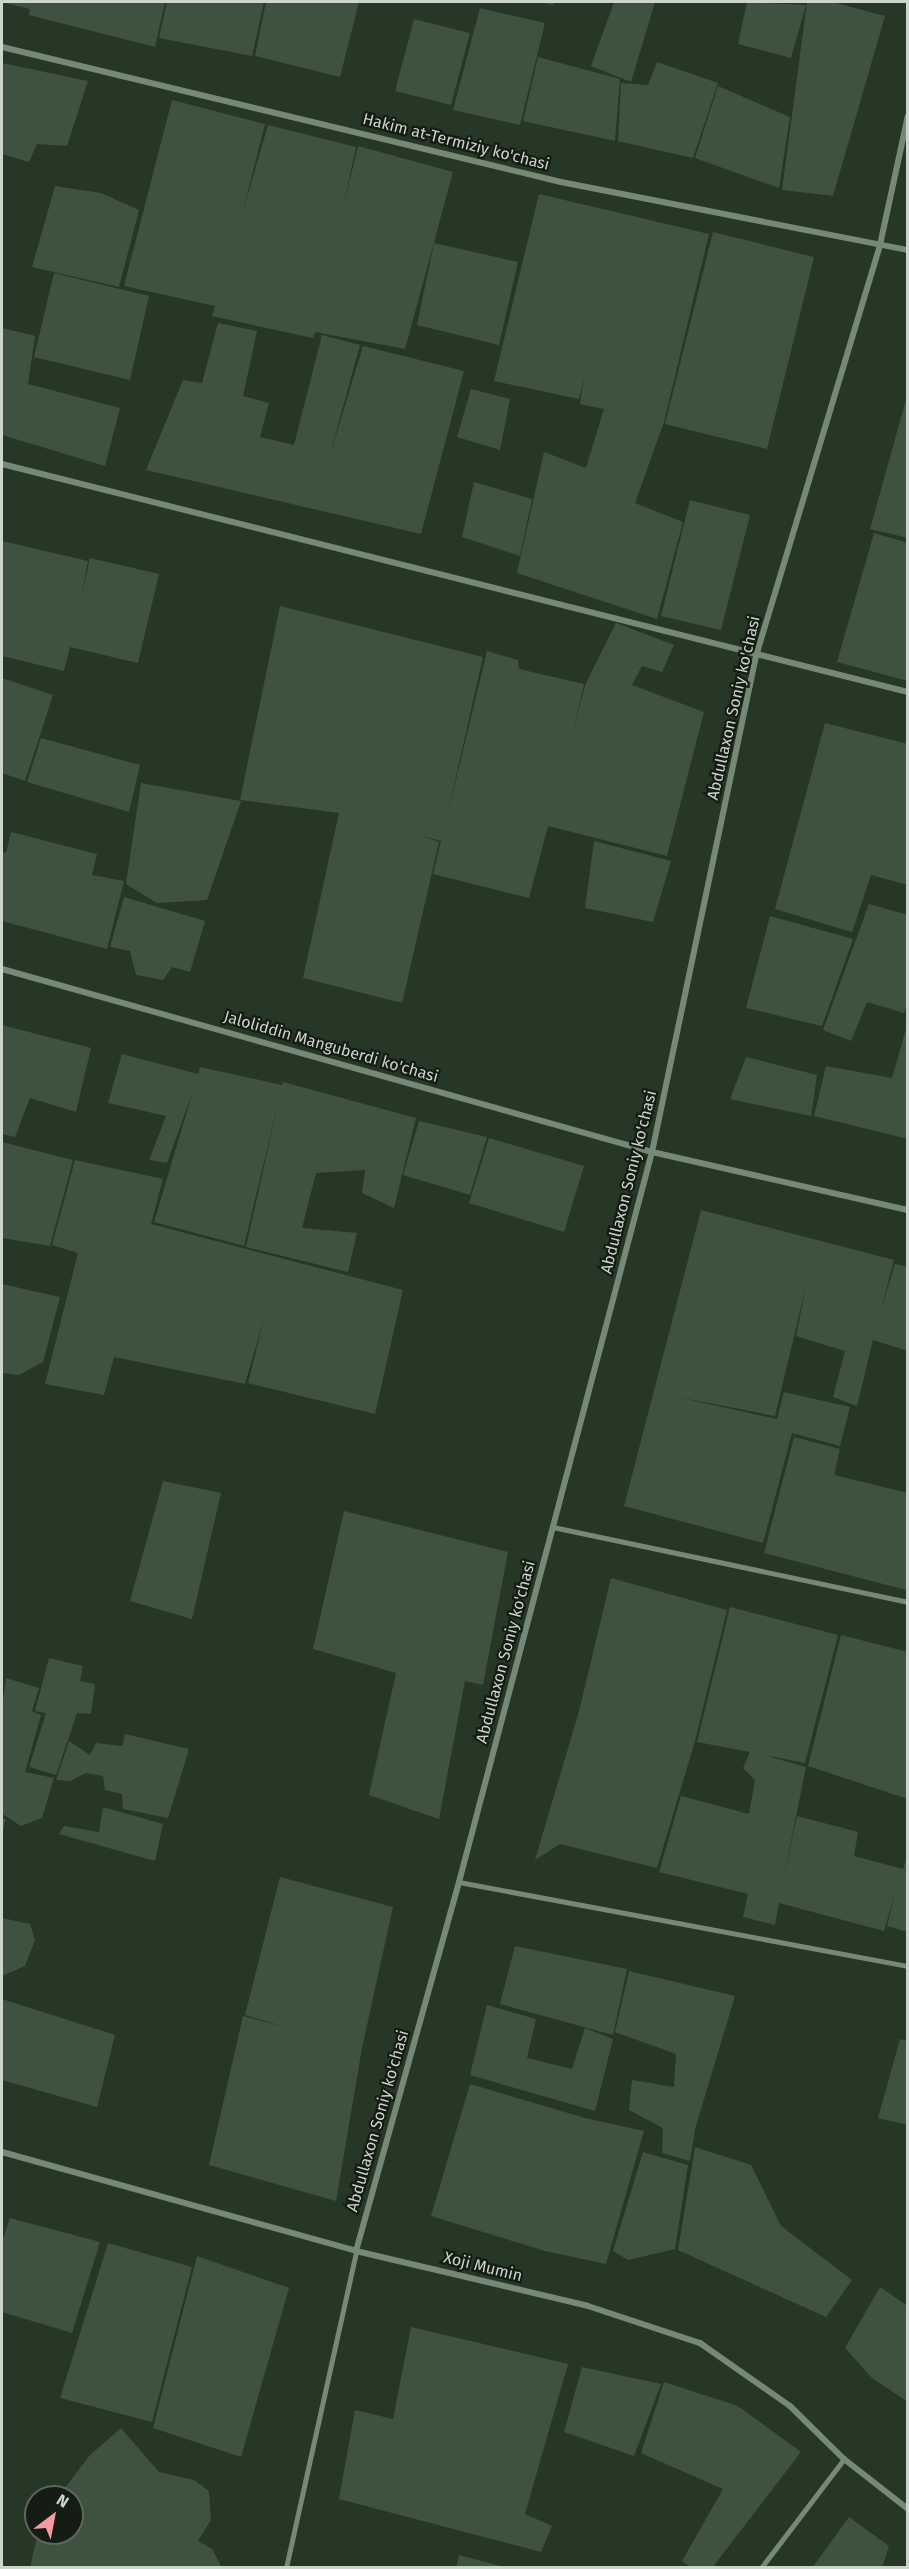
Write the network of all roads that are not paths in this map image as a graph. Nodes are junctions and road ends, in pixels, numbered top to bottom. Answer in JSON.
{"nodes":[{"id":1,"x":2,"y":47,"type":"edge"},
{"id":2,"x":908,"y":116,"type":"edge"},
{"id":3,"x":880,"y":245,"type":"junction"},
{"id":4,"x":908,"y":250,"type":"edge"},
{"id":5,"x":2,"y":465,"type":"edge"},
{"id":6,"x":756,"y":656,"type":"junction"},
{"id":7,"x":908,"y":692,"type":"edge"},
{"id":8,"x":2,"y":969,"type":"edge"},
{"id":9,"x":652,"y":1152,"type":"junction"},
{"id":10,"x":908,"y":1210,"type":"edge"},
{"id":11,"x":553,"y":1527,"type":"junction"},
{"id":12,"x":908,"y":1602,"type":"edge"},
{"id":13,"x":459,"y":1882,"type":"junction"},
{"id":14,"x":908,"y":1966,"type":"edge"},
{"id":15,"x":2,"y":2152,"type":"edge"},
{"id":16,"x":356,"y":2251,"type":"junction"},
{"id":17,"x":844,"y":2459,"type":"junction"},
{"id":18,"x":908,"y":2509,"type":"edge"},
{"id":19,"x":286,"y":2568,"type":"edge"},
{"id":20,"x":761,"y":2568,"type":"edge"}],
"edges":[{"from":1,"to":3,"type":"street","name":"Hakim at-Termiziy ko'chasi"},
{"from":2,"to":3,"type":"street","name":"Abdullaxon Soniy ko'chasi"},
{"from":3,"to":4,"type":"street","name":"Hakim at-Termiziy ko'chasi"},
{"from":3,"to":6,"type":"street","name":"Abdullaxon Soniy ko'chasi"},
{"from":5,"to":6,"type":"street"},
{"from":6,"to":7,"type":"street"},
{"from":6,"to":9,"type":"street","name":"Abdullaxon Soniy ko'chasi"},
{"from":8,"to":9,"type":"street","name":"Jaloliddin Manguberdi ko'chasi"},
{"from":9,"to":10,"type":"street","name":"Jaloliddin Manguberdi ko'chasi"},
{"from":9,"to":11,"type":"street","name":"Abdullaxon Soniy ko'chasi"},
{"from":11,"to":12,"type":"lane"},
{"from":11,"to":13,"type":"street","name":"Abdullaxon Soniy ko'chasi"},
{"from":13,"to":14,"type":"lane"},
{"from":13,"to":16,"type":"street","name":"Abdullaxon Soniy ko'chasi"},
{"from":15,"to":16,"type":"street","name":"Xoji Mumin"},
{"from":16,"to":17,"type":"street","name":"Xoji Mumin"},
{"from":16,"to":19,"type":"lane"},
{"from":17,"to":18,"type":"street","name":"Xoji Mumin"},
{"from":17,"to":20,"type":"lane"}]}
